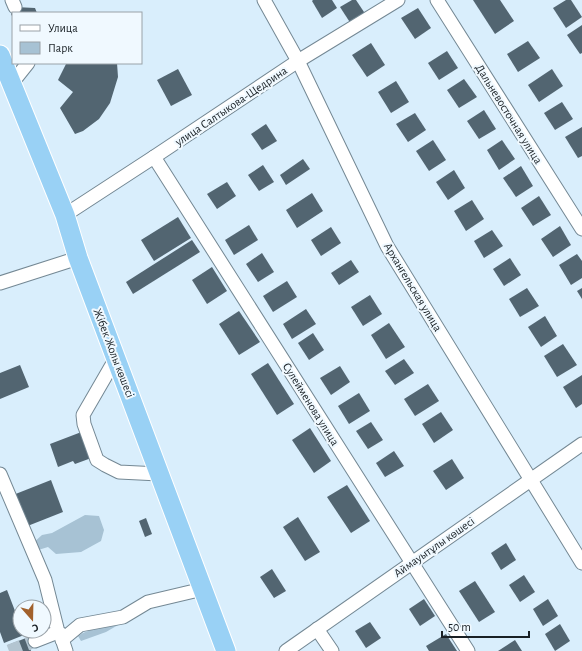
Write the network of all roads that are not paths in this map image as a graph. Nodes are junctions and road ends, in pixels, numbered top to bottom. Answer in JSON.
{"nodes":[{"id":1,"x":264,"y":0,"type":"edge"},
{"id":2,"x":398,"y":0,"type":"edge"},
{"id":3,"x":437,"y":0,"type":"edge"},
{"id":4,"x":0,"y":55,"type":"edge"},
{"id":5,"x":298,"y":62,"type":"junction"},
{"id":6,"x":27,"y":64,"type":"edge"},
{"id":7,"x":12,"y":83,"type":"junction"},
{"id":8,"x":154,"y":157,"type":"junction"},
{"id":9,"x":64,"y":215,"type":"junction"},
{"id":10,"x":582,"y":229,"type":"edge"},
{"id":11,"x":78,"y":258,"type":"junction"},
{"id":12,"x":0,"y":283,"type":"edge"},
{"id":13,"x":116,"y":358,"type":"junction"},
{"id":14,"x":582,"y":444,"type":"edge"},
{"id":15,"x":0,"y":474,"type":"edge"},
{"id":16,"x":159,"y":474,"type":"junction"},
{"id":17,"x":530,"y":480,"type":"junction"},
{"id":18,"x":412,"y":562,"type":"junction"},
{"id":19,"x":582,"y":563,"type":"edge"},
{"id":20,"x":203,"y":589,"type":"junction"},
{"id":21,"x":318,"y":629,"type":"junction"},
{"id":22,"x":35,"y":641,"type":"tunnel mouth"},
{"id":23,"x":62,"y":641,"type":"edge"},
{"id":24,"x":226,"y":651,"type":"edge"},
{"id":25,"x":286,"y":651,"type":"edge"},
{"id":26,"x":332,"y":651,"type":"edge"},
{"id":27,"x":468,"y":651,"type":"edge"}],
"edges":[{"from":1,"to":5,"type":"street","name":"Архангельская улица"},
{"from":2,"to":5,"type":"street","name":"улица Салтыкова-Щедрина"},
{"from":3,"to":10,"type":"street","name":"Дальневосточная улица"},
{"from":4,"to":7,"type":"highway","name":"Жібек Жолы көшесі"},
{"from":5,"to":8,"type":"street","name":"улица Салтыкова-Щедрина"},
{"from":5,"to":17,"type":"street","name":"Архангельская улица"},
{"from":6,"to":7,"type":"street"},
{"from":7,"to":9,"type":"highway","name":"Жібек Жолы көшесі"},
{"from":8,"to":9,"type":"street","name":"улица Салтыкова-Щедрина"},
{"from":8,"to":18,"type":"street","name":"Сулейменова улица"},
{"from":9,"to":11,"type":"highway","name":"Жібек Жолы көшесі"},
{"from":11,"to":12,"type":"street"},
{"from":11,"to":13,"type":"highway","name":"Жібек Жолы көшесі"},
{"from":13,"to":16,"type":"highway","name":"Жібек Жолы көшесі"},
{"from":13,"to":16,"type":"street"},
{"from":14,"to":17,"type":"street","name":"Аймауытұлы көшесі"},
{"from":15,"to":23,"type":"street"},
{"from":16,"to":20,"type":"highway","name":"Жібек Жолы көшесі"},
{"from":17,"to":18,"type":"street","name":"Аймауытұлы көшесі"},
{"from":17,"to":19,"type":"street","name":"Архангельская улица"},
{"from":18,"to":21,"type":"street","name":"Аймауытұлы көшесі"},
{"from":18,"to":27,"type":"street","name":"Сулейменова улица"},
{"from":20,"to":23,"type":"street"},
{"from":20,"to":24,"type":"highway","name":"Жібек Жолы көшесі"},
{"from":21,"to":25,"type":"street","name":"Аймауытұлы көшесі"},
{"from":21,"to":26,"type":"street"},
{"from":22,"to":23,"type":"street"}]}
